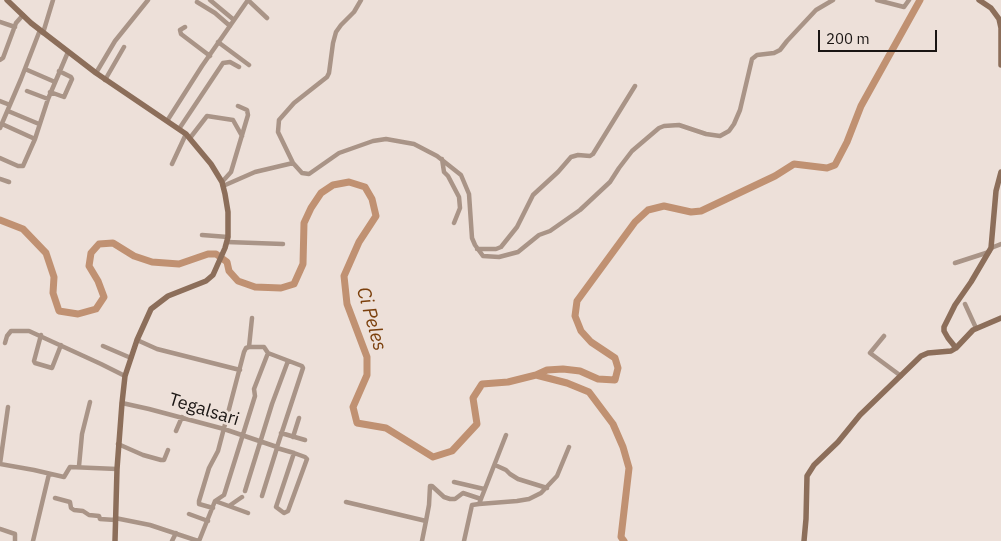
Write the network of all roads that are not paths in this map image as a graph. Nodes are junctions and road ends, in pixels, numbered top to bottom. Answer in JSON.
{"nodes":[{"id":1,"x":8,"y":0,"type":"edge"},
{"id":2,"x":53,"y":0,"type":"edge"},
{"id":3,"x":148,"y":0,"type":"edge"},
{"id":4,"x":210,"y":0,"type":"edge"},
{"id":5,"x":248,"y":0,"type":"edge"},
{"id":6,"x":361,"y":0,"type":"edge"},
{"id":7,"x":833,"y":0,"type":"edge"},
{"id":8,"x":877,"y":0,"type":"edge"},
{"id":9,"x":909,"y":0,"type":"edge"},
{"id":10,"x":979,"y":0,"type":"edge"},
{"id":11,"x":198,"y":2,"type":"dead end"},
{"id":12,"x":23,"y":15,"type":"junction"},
{"id":13,"x":267,"y":18,"type":"dead end"},
{"id":14,"x":234,"y":20,"type":"junction"},
{"id":15,"x":0,"y":22,"type":"edge"},
{"id":16,"x":230,"y":26,"type":"junction"},
{"id":17,"x":15,"y":27,"type":"junction"},
{"id":18,"x":185,"y":27,"type":"dead end"},
{"id":19,"x":42,"y":32,"type":"junction"},
{"id":20,"x":218,"y":42,"type":"junction"},
{"id":21,"x":124,"y":47,"type":"dead end"},
{"id":22,"x":68,"y":52,"type":"junction"},
{"id":23,"x":210,"y":56,"type":"junction"},
{"id":24,"x":0,"y":60,"type":"edge"},
{"id":25,"x":249,"y":65,"type":"dead end"},
{"id":26,"x":1001,"y":65,"type":"edge"},
{"id":27,"x":238,"y":67,"type":"dead end"},
{"id":28,"x":25,"y":69,"type":"junction"},
{"id":29,"x":59,"y":71,"type":"junction"},
{"id":30,"x":96,"y":73,"type":"junction"},
{"id":31,"x":105,"y":80,"type":"junction"},
{"id":32,"x":55,"y":82,"type":"junction"},
{"id":33,"x":635,"y":86,"type":"dead end"},
{"id":34,"x":27,"y":91,"type":"dead end"},
{"id":35,"x":50,"y":92,"type":"junction"},
{"id":36,"x":48,"y":99,"type":"junction"},
{"id":37,"x":0,"y":101,"type":"edge"},
{"id":38,"x":238,"y":106,"type":"dead end"},
{"id":39,"x":9,"y":108,"type":"junction"},
{"id":40,"x":167,"y":121,"type":"junction"},
{"id":41,"x":39,"y":124,"type":"junction"},
{"id":42,"x":1,"y":126,"type":"edge"},
{"id":43,"x":179,"y":129,"type":"junction"},
{"id":44,"x":188,"y":136,"type":"junction"},
{"id":45,"x":242,"y":136,"type":"junction"},
{"id":46,"x":35,"y":139,"type":"junction"},
{"id":47,"x":0,"y":158,"type":"edge"},
{"id":48,"x":442,"y":160,"type":"junction"},
{"id":49,"x":172,"y":164,"type":"dead end"},
{"id":50,"x":293,"y":164,"type":"junction"},
{"id":51,"x":1001,"y":172,"type":"edge"},
{"id":52,"x":0,"y":179,"type":"edge"},
{"id":53,"x":8,"y":182,"type":"dead end"},
{"id":54,"x":223,"y":184,"type":"junction"},
{"id":55,"x":454,"y":223,"type":"dead end"},
{"id":56,"x":202,"y":235,"type":"dead end"},
{"id":57,"x":226,"y":242,"type":"junction"},
{"id":58,"x":283,"y":244,"type":"dead end"},
{"id":59,"x":1001,"y":244,"type":"edge"},
{"id":60,"x":477,"y":249,"type":"junction"},
{"id":61,"x":991,"y":250,"type":"junction"},
{"id":62,"x":955,"y":263,"type":"dead end"},
{"id":63,"x":964,"y":304,"type":"dead end"},
{"id":64,"x":252,"y":318,"type":"dead end"},
{"id":65,"x":1001,"y":318,"type":"edge"},
{"id":66,"x":976,"y":328,"type":"junction"},
{"id":67,"x":41,"y":335,"type":"junction"},
{"id":68,"x":884,"y":336,"type":"dead end"},
{"id":69,"x":137,"y":340,"type":"junction"},
{"id":70,"x":5,"y":343,"type":"dead end"},
{"id":71,"x":61,"y":345,"type":"junction"},
{"id":72,"x":103,"y":346,"type":"dead end"},
{"id":73,"x":249,"y":347,"type":"junction"},
{"id":74,"x":956,"y":348,"type":"junction"},
{"id":75,"x":268,"y":353,"type":"junction"},
{"id":76,"x":131,"y":358,"type":"junction"},
{"id":77,"x":288,"y":361,"type":"junction"},
{"id":78,"x":240,"y":370,"type":"junction"},
{"id":79,"x":125,"y":376,"type":"junction"},
{"id":80,"x":900,"y":376,"type":"junction"},
{"id":81,"x":90,"y":402,"type":"dead end"},
{"id":82,"x":122,"y":403,"type":"junction"},
{"id":83,"x":8,"y":407,"type":"dead end"},
{"id":84,"x":182,"y":417,"type":"junction"},
{"id":85,"x":299,"y":418,"type":"dead end"},
{"id":86,"x":224,"y":429,"type":"junction"},
{"id":87,"x":176,"y":431,"type":"dead end"},
{"id":88,"x":281,"y":433,"type":"junction"},
{"id":89,"x":506,"y":435,"type":"dead end"},
{"id":90,"x":242,"y":436,"type":"junction"},
{"id":91,"x":293,"y":436,"type":"junction"},
{"id":92,"x":305,"y":440,"type":"dead end"},
{"id":93,"x":260,"y":442,"type":"junction"},
{"id":94,"x":118,"y":444,"type":"junction"},
{"id":95,"x":569,"y":447,"type":"dead end"},
{"id":96,"x":277,"y":448,"type":"junction"},
{"id":97,"x":168,"y":450,"type":"dead end"},
{"id":98,"x":294,"y":453,"type":"junction"},
{"id":99,"x":495,"y":465,"type":"junction"},
{"id":100,"x":79,"y":466,"type":"junction"},
{"id":101,"x":117,"y":469,"type":"junction"},
{"id":102,"x":49,"y":474,"type":"junction"},
{"id":103,"x":454,"y":482,"type":"dead end"},
{"id":104,"x":547,"y":488,"type":"junction"},
{"id":105,"x":484,"y":489,"type":"junction"},
{"id":106,"x":245,"y":491,"type":"dead end"},
{"id":107,"x":262,"y":496,"type":"dead end"},
{"id":108,"x":242,"y":497,"type":"dead end"},
{"id":109,"x":55,"y":498,"type":"dead end"},
{"id":110,"x":215,"y":501,"type":"junction"},
{"id":111,"x":480,"y":501,"type":"junction"},
{"id":112,"x":346,"y":502,"type":"dead end"},
{"id":113,"x":229,"y":506,"type":"junction"},
{"id":114,"x":213,"y":508,"type":"junction"},
{"id":115,"x":248,"y":513,"type":"dead end"},
{"id":116,"x":189,"y":514,"type":"dead end"},
{"id":117,"x":115,"y":519,"type":"junction"},
{"id":118,"x":208,"y":521,"type":"junction"},
{"id":119,"x":426,"y":521,"type":"junction"},
{"id":120,"x":0,"y":529,"type":"edge"},
{"id":121,"x":176,"y":533,"type":"junction"},
{"id":122,"x":15,"y":541,"type":"edge"},
{"id":123,"x":34,"y":541,"type":"edge"},
{"id":124,"x":115,"y":541,"type":"edge"},
{"id":125,"x":172,"y":541,"type":"edge"},
{"id":126,"x":199,"y":541,"type":"edge"},
{"id":127,"x":422,"y":541,"type":"edge"},
{"id":128,"x":464,"y":541,"type":"edge"},
{"id":129,"x":804,"y":541,"type":"edge"}],
"edges":[{"from":1,"to":12,"type":"main road"},
{"from":2,"to":19,"type":"street"},
{"from":3,"to":30,"type":"street"},
{"from":4,"to":14,"type":"street"},
{"from":5,"to":13,"type":"street"},
{"from":5,"to":14,"type":"street"},
{"from":6,"to":50,"type":"street"},
{"from":7,"to":60,"type":"street"},
{"from":8,"to":9,"type":"street"},
{"from":10,"to":26,"type":"main road"},
{"from":11,"to":16,"type":"street"},
{"from":12,"to":17,"type":"street"},
{"from":12,"to":19,"type":"main road"},
{"from":14,"to":16,"type":"street"},
{"from":15,"to":17,"type":"street"},
{"from":16,"to":20,"type":"street"},
{"from":17,"to":24,"type":"street"},
{"from":18,"to":23,"type":"street"},
{"from":19,"to":22,"type":"main road"},
{"from":19,"to":28,"type":"street"},
{"from":20,"to":23,"type":"street"},
{"from":20,"to":25,"type":"street"},
{"from":21,"to":31,"type":"street"},
{"from":22,"to":29,"type":"street"},
{"from":22,"to":30,"type":"main road"},
{"from":23,"to":40,"type":"street"},
{"from":27,"to":43,"type":"street"},
{"from":28,"to":32,"type":"street"},
{"from":28,"to":39,"type":"street"},
{"from":29,"to":32,"type":"street"},
{"from":29,"to":35,"type":"street"},
{"from":30,"to":31,"type":"main road"},
{"from":31,"to":40,"type":"main road"},
{"from":32,"to":35,"type":"street"},
{"from":33,"to":60,"type":"street"},
{"from":34,"to":36,"type":"street"},
{"from":35,"to":36,"type":"street"},
{"from":36,"to":41,"type":"street"},
{"from":37,"to":39,"type":"street"},
{"from":38,"to":45,"type":"street"},
{"from":39,"to":41,"type":"street"},
{"from":39,"to":42,"type":"street"},
{"from":40,"to":43,"type":"main road"},
{"from":41,"to":46,"type":"street"},
{"from":42,"to":46,"type":"street"},
{"from":43,"to":44,"type":"main road"},
{"from":44,"to":45,"type":"street"},
{"from":44,"to":49,"type":"street"},
{"from":44,"to":54,"type":"main road"},
{"from":45,"to":54,"type":"street"},
{"from":46,"to":47,"type":"street"},
{"from":48,"to":50,"type":"street"},
{"from":48,"to":55,"type":"street"},
{"from":48,"to":60,"type":"street"},
{"from":50,"to":54,"type":"street"},
{"from":51,"to":61,"type":"main road"},
{"from":52,"to":53,"type":"street"},
{"from":54,"to":57,"type":"main road"},
{"from":56,"to":57,"type":"street"},
{"from":57,"to":58,"type":"street"},
{"from":57,"to":69,"type":"main road"},
{"from":59,"to":61,"type":"street"},
{"from":61,"to":62,"type":"street"},
{"from":61,"to":74,"type":"main road"},
{"from":63,"to":66,"type":"street"},
{"from":64,"to":73,"type":"street"},
{"from":65,"to":66,"type":"main road"},
{"from":66,"to":74,"type":"main road"},
{"from":67,"to":70,"type":"street"},
{"from":67,"to":71,"type":"street"},
{"from":67,"to":71,"type":"street"},
{"from":68,"to":80,"type":"street"},
{"from":69,"to":76,"type":"main road"},
{"from":69,"to":78,"type":"street"},
{"from":71,"to":79,"type":"street"},
{"from":72,"to":76,"type":"street"},
{"from":73,"to":75,"type":"street"},
{"from":73,"to":78,"type":"street"},
{"from":74,"to":80,"type":"main road"},
{"from":75,"to":77,"type":"street"},
{"from":75,"to":90,"type":"street"},
{"from":76,"to":79,"type":"main road"},
{"from":77,"to":88,"type":"street"},
{"from":77,"to":93,"type":"street"},
{"from":78,"to":86,"type":"street"},
{"from":79,"to":82,"type":"main road"},
{"from":80,"to":129,"type":"main road"},
{"from":81,"to":100,"type":"street"},
{"from":82,"to":84,"type":"street","name":"Tegalsari"},
{"from":82,"to":94,"type":"main road"},
{"from":83,"to":102,"type":"street"},
{"from":84,"to":86,"type":"street","name":"Tegalsari"},
{"from":84,"to":87,"type":"street"},
{"from":85,"to":91,"type":"street"},
{"from":86,"to":90,"type":"street","name":"Tegalsari"},
{"from":86,"to":114,"type":"street"},
{"from":88,"to":91,"type":"street"},
{"from":88,"to":96,"type":"street"},
{"from":89,"to":99,"type":"street"},
{"from":90,"to":93,"type":"street","name":"Tegalsari"},
{"from":90,"to":110,"type":"street"},
{"from":91,"to":92,"type":"street"},
{"from":93,"to":96,"type":"street","name":"Tegalsari"},
{"from":93,"to":106,"type":"street"},
{"from":94,"to":97,"type":"street"},
{"from":94,"to":101,"type":"main road"},
{"from":95,"to":104,"type":"street"},
{"from":96,"to":98,"type":"street","name":"Tegalsari"},
{"from":96,"to":107,"type":"street"},
{"from":98,"to":98,"type":"street"},
{"from":99,"to":104,"type":"street"},
{"from":99,"to":105,"type":"street"},
{"from":100,"to":101,"type":"street"},
{"from":100,"to":102,"type":"street"},
{"from":101,"to":117,"type":"main road"},
{"from":102,"to":123,"type":"street"},
{"from":103,"to":105,"type":"street"},
{"from":104,"to":111,"type":"street"},
{"from":105,"to":111,"type":"street"},
{"from":108,"to":113,"type":"street"},
{"from":109,"to":117,"type":"street"},
{"from":110,"to":113,"type":"street"},
{"from":110,"to":114,"type":"street"},
{"from":111,"to":119,"type":"street"},
{"from":111,"to":128,"type":"street"},
{"from":112,"to":119,"type":"street"},
{"from":113,"to":115,"type":"street"},
{"from":114,"to":118,"type":"street"},
{"from":116,"to":118,"type":"street"},
{"from":117,"to":121,"type":"street"},
{"from":117,"to":124,"type":"main road"},
{"from":118,"to":126,"type":"street"},
{"from":119,"to":127,"type":"street"},
{"from":120,"to":122,"type":"street"},
{"from":121,"to":125,"type":"street"},
{"from":121,"to":126,"type":"street"}]}
